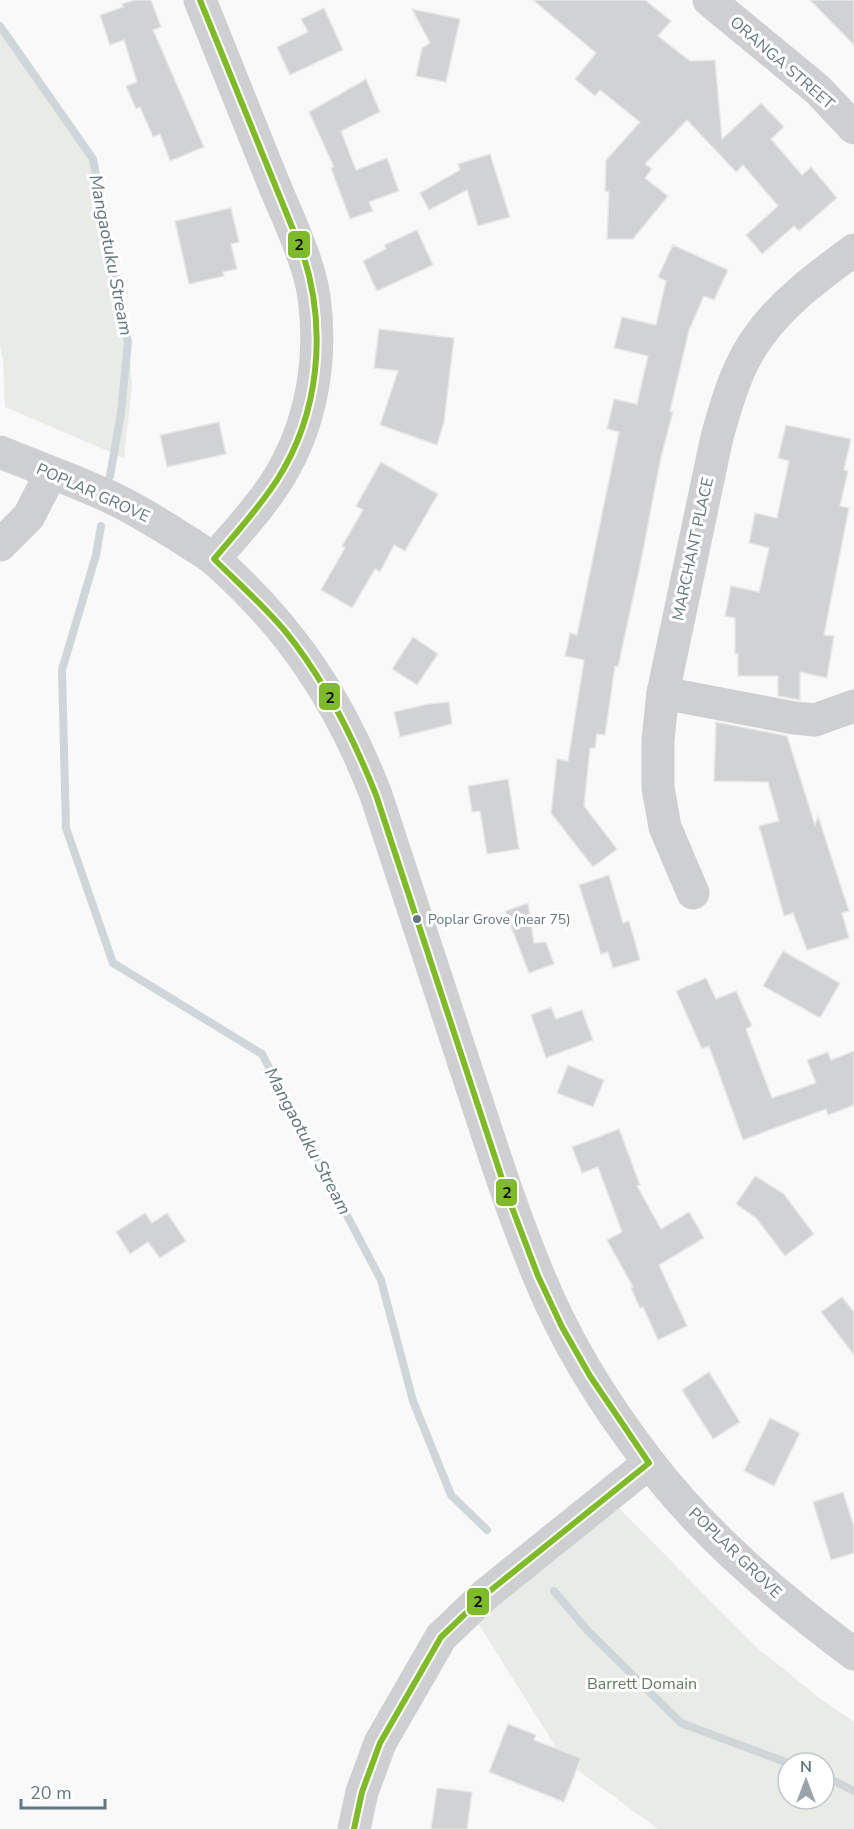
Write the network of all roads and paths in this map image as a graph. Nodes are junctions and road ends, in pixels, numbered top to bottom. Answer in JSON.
{"nodes":[{"id":1,"x":200,"y":0,"type":"edge"},
{"id":2,"x":709,"y":0,"type":"edge"},
{"id":3,"x":854,"y":129,"type":"edge"},
{"id":4,"x":854,"y":250,"type":"edge"},
{"id":5,"x":0,"y":452,"type":"edge"},
{"id":6,"x":51,"y":473,"type":"junction"},
{"id":7,"x":0,"y":545,"type":"edge"},
{"id":8,"x":214,"y":559,"type":"junction"},
{"id":9,"x":663,"y":693,"type":"junction"},
{"id":10,"x":854,"y":706,"type":"edge"},
{"id":11,"x":693,"y":893,"type":"dead end"},
{"id":12,"x":649,"y":1463,"type":"junction"},
{"id":13,"x":854,"y":1654,"type":"edge"},
{"id":14,"x":354,"y":1829,"type":"edge"}],
"edges":[{"from":1,"to":8,"type":"street"},
{"from":2,"to":3,"type":"street","name":"ORANGA STREET"},
{"from":4,"to":9,"type":"street","name":"MARCHANT PLACE"},
{"from":5,"to":6,"type":"street","name":"POPLAR GROVE"},
{"from":6,"to":7,"type":"street"},
{"from":6,"to":8,"type":"street","name":"POPLAR GROVE"},
{"from":8,"to":12,"type":"street","name":"POPLAR GROVE"},
{"from":9,"to":10,"type":"street"},
{"from":9,"to":11,"type":"street","name":"MARCHANT PLACE"},
{"from":12,"to":13,"type":"street","name":"POPLAR GROVE"},
{"from":12,"to":14,"type":"street"}]}
